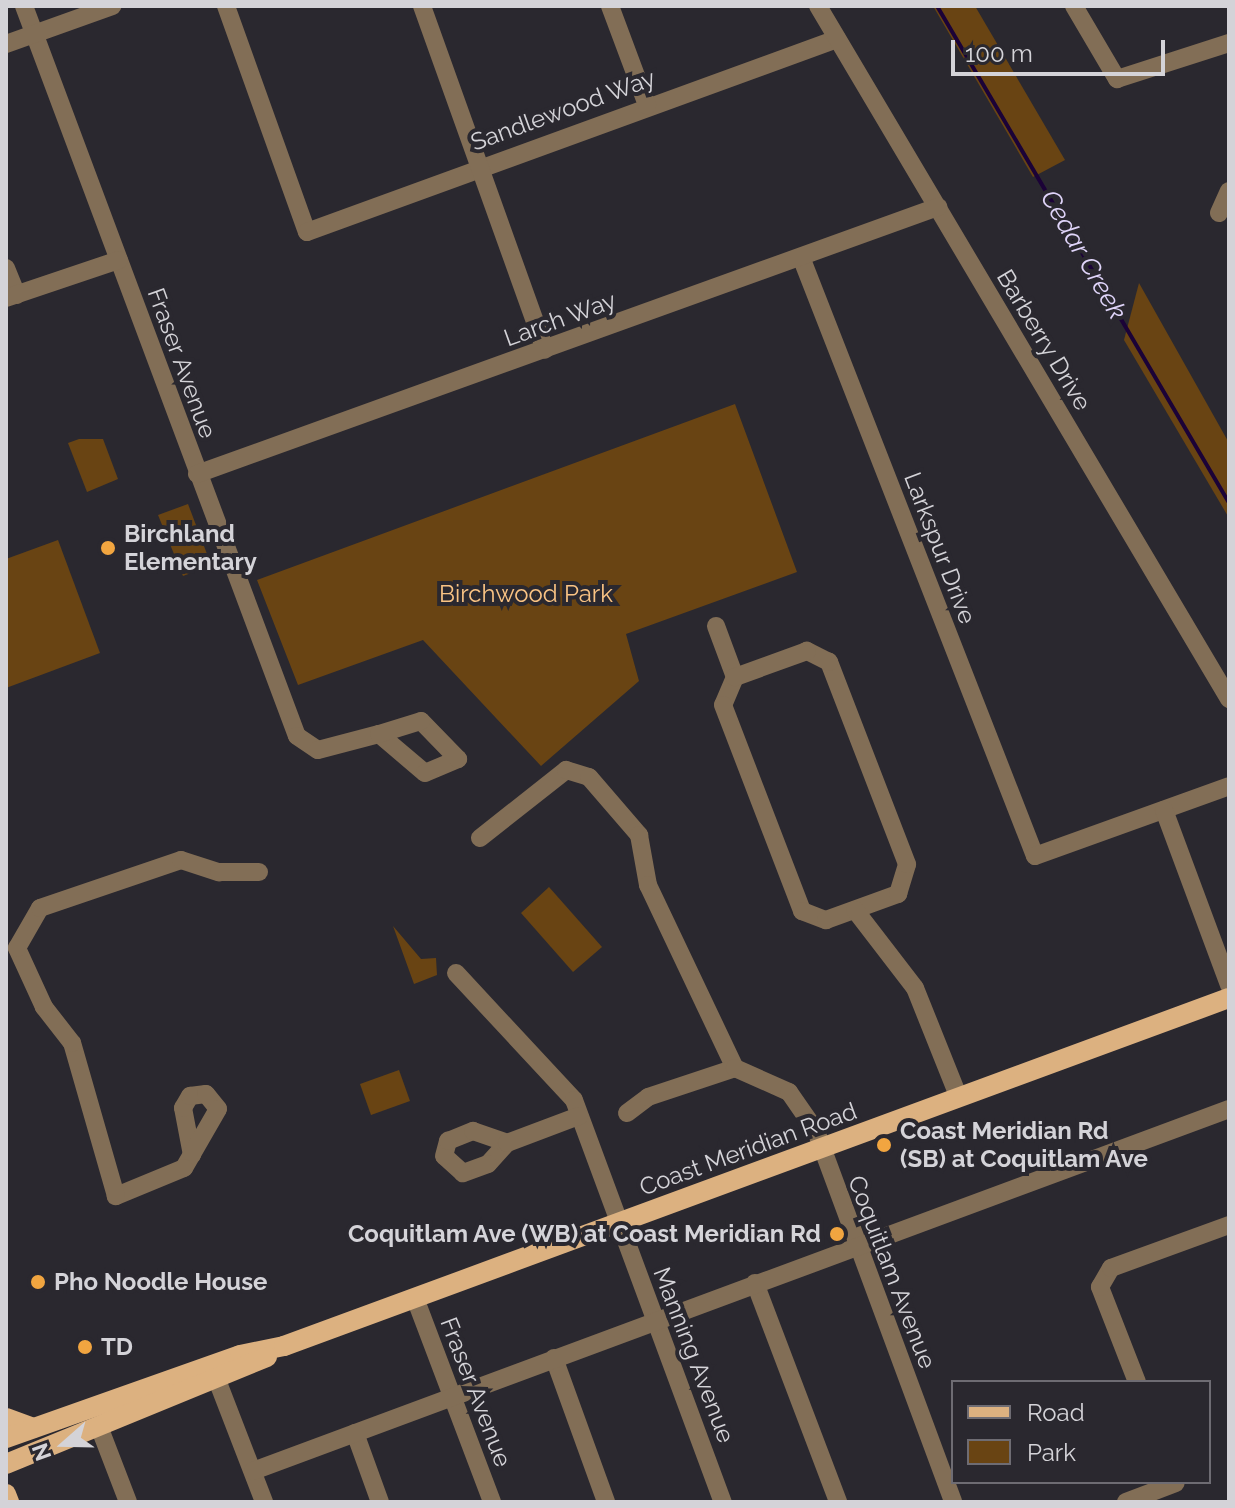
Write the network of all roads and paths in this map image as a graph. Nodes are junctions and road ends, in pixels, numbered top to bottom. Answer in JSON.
{"nodes":[{"id":1,"x":24,"y":6,"type":"edge"},
{"id":2,"x":112,"y":6,"type":"edge"},
{"id":3,"x":226,"y":6,"type":"edge"},
{"id":4,"x":422,"y":6,"type":"edge"},
{"id":5,"x":610,"y":6,"type":"edge"},
{"id":6,"x":818,"y":6,"type":"edge"},
{"id":7,"x":1074,"y":6,"type":"edge"},
{"id":8,"x":34,"y":34,"type":"junction"},
{"id":9,"x":837,"y":39,"type":"junction"},
{"id":10,"x":1229,"y":43,"type":"edge"},
{"id":11,"x":6,"y":44,"type":"edge"},
{"id":12,"x":647,"y":105,"type":"junction"},
{"id":13,"x":480,"y":166,"type":"junction"},
{"id":14,"x":1229,"y":191,"type":"edge"},
{"id":15,"x":938,"y":207,"type":"junction"},
{"id":16,"x":1219,"y":213,"type":"dead end"},
{"id":17,"x":801,"y":257,"type":"junction"},
{"id":18,"x":119,"y":260,"type":"junction"},
{"id":19,"x":6,"y":268,"type":"edge"},
{"id":20,"x":11,"y":297,"type":"edge"},
{"id":21,"x":545,"y":350,"type":"junction"},
{"id":22,"x":197,"y":474,"type":"junction"},
{"id":23,"x":716,"y":626,"type":"dead end"},
{"id":24,"x":735,"y":677,"type":"junction"},
{"id":25,"x":1229,"y":699,"type":"edge"},
{"id":26,"x":379,"y":734,"type":"dead end"},
{"id":27,"x":1229,"y":786,"type":"edge"},
{"id":28,"x":1164,"y":810,"type":"junction"},
{"id":29,"x":480,"y":838,"type":"dead end"},
{"id":30,"x":259,"y":872,"type":"dead end"},
{"id":31,"x":855,"y":910,"type":"junction"},
{"id":32,"x":12,"y":950,"type":"edge"},
{"id":33,"x":456,"y":973,"type":"dead end"},
{"id":34,"x":1229,"y":985,"type":"edge"},
{"id":35,"x":1229,"y":998,"type":"edge"},
{"id":36,"x":735,"y":1068,"type":"junction"},
{"id":37,"x":959,"y":1098,"type":"junction"},
{"id":38,"x":1229,"y":1109,"type":"edge"},
{"id":39,"x":627,"y":1113,"type":"dead end"},
{"id":40,"x":579,"y":1116,"type":"junction"},
{"id":41,"x":507,"y":1143,"type":"dead end"},
{"id":42,"x":821,"y":1149,"type":"junction"},
{"id":43,"x":192,"y":1155,"type":"dead end"},
{"id":44,"x":619,"y":1224,"type":"junction"},
{"id":45,"x":1229,"y":1225,"type":"edge"},
{"id":46,"x":856,"y":1246,"type":"junction"},
{"id":47,"x":755,"y":1283,"type":"junction"},
{"id":48,"x":415,"y":1298,"type":"junction"},
{"id":49,"x":656,"y":1321,"type":"junction"},
{"id":50,"x":554,"y":1358,"type":"junction"},
{"id":51,"x":214,"y":1372,"type":"junction"},
{"id":52,"x":1136,"y":1380,"type":"edge"},
{"id":53,"x":453,"y":1396,"type":"junction"},
{"id":54,"x":6,"y":1418,"type":"edge"},
{"id":55,"x":33,"y":1428,"type":"junction"},
{"id":56,"x":100,"y":1429,"type":"junction"},
{"id":57,"x":355,"y":1433,"type":"junction"},
{"id":58,"x":6,"y":1438,"type":"edge"},
{"id":59,"x":6,"y":1464,"type":"edge"},
{"id":60,"x":253,"y":1471,"type":"junction"},
{"id":61,"x":1173,"y":1484,"type":"edge"},
{"id":62,"x":6,"y":1494,"type":"edge"},
{"id":63,"x":9,"y":1502,"type":"edge"},
{"id":64,"x":128,"y":1502,"type":"edge"},
{"id":65,"x":264,"y":1502,"type":"edge"},
{"id":66,"x":380,"y":1502,"type":"edge"},
{"id":67,"x":492,"y":1502,"type":"edge"},
{"id":68,"x":606,"y":1502,"type":"edge"},
{"id":69,"x":723,"y":1502,"type":"edge"},
{"id":70,"x":838,"y":1502,"type":"edge"},
{"id":71,"x":953,"y":1502,"type":"edge"},
{"id":72,"x":1126,"y":1502,"type":"edge"}],
"edges":[{"from":1,"to":8,"type":"street","name":"Fraser Avenue"},
{"from":2,"to":8,"type":"street"},
{"from":3,"to":13,"type":"street","name":"Sandlewood Way"},
{"from":4,"to":13,"type":"street"},
{"from":5,"to":12,"type":"street"},
{"from":6,"to":9,"type":"street","name":"Barberry Drive"},
{"from":7,"to":10,"type":"street"},
{"from":8,"to":11,"type":"street"},
{"from":8,"to":18,"type":"street","name":"Fraser Avenue"},
{"from":9,"to":12,"type":"street","name":"Sandlewood Way"},
{"from":9,"to":15,"type":"street","name":"Barberry Drive"},
{"from":12,"to":13,"type":"street","name":"Sandlewood Way"},
{"from":13,"to":21,"type":"street"},
{"from":14,"to":16,"type":"street"},
{"from":15,"to":17,"type":"street","name":"Larch Way"},
{"from":15,"to":25,"type":"street","name":"Barberry Drive"},
{"from":17,"to":21,"type":"street","name":"Larch Way"},
{"from":17,"to":28,"type":"street","name":"Larkspur Drive"},
{"from":18,"to":20,"type":"street"},
{"from":18,"to":22,"type":"street","name":"Fraser Avenue"},
{"from":19,"to":20,"type":"street"},
{"from":21,"to":22,"type":"street","name":"Larch Way"},
{"from":22,"to":26,"type":"street","name":"Fraser Avenue"},
{"from":23,"to":24,"type":"street"},
{"from":24,"to":31,"type":"street"},
{"from":24,"to":31,"type":"street"},
{"from":27,"to":28,"type":"street"},
{"from":28,"to":34,"type":"street"},
{"from":29,"to":36,"type":"street"},
{"from":30,"to":32,"type":"street"},
{"from":31,"to":37,"type":"street"},
{"from":32,"to":43,"type":"street"},
{"from":33,"to":40,"type":"street","name":"Manning Avenue"},
{"from":35,"to":37,"type":"main road","name":"Coast Meridian Road"},
{"from":36,"to":39,"type":"street"},
{"from":36,"to":42,"type":"street","name":"Coquitlam Avenue"},
{"from":37,"to":42,"type":"main road","name":"Coast Meridian Road"},
{"from":38,"to":46,"type":"street"},
{"from":40,"to":41,"type":"street"},
{"from":40,"to":44,"type":"street","name":"Manning Avenue"},
{"from":42,"to":44,"type":"main road","name":"Coast Meridian Road"},
{"from":42,"to":46,"type":"street","name":"Coquitlam Avenue"},
{"from":44,"to":48,"type":"main road","name":"Coast Meridian Road"},
{"from":44,"to":49,"type":"street","name":"Manning Avenue"},
{"from":45,"to":52,"type":"street"},
{"from":46,"to":47,"type":"street"},
{"from":46,"to":71,"type":"street","name":"Coquitlam Avenue"},
{"from":47,"to":49,"type":"street"},
{"from":47,"to":70,"type":"street"},
{"from":48,"to":51,"type":"main road","name":"Coast Meridian Road"},
{"from":48,"to":53,"type":"street","name":"Fraser Avenue"},
{"from":49,"to":50,"type":"street"},
{"from":49,"to":69,"type":"street","name":"Manning Avenue"},
{"from":50,"to":53,"type":"street"},
{"from":50,"to":68,"type":"street"},
{"from":51,"to":55,"type":"main road","name":"Coast Meridian Road"},
{"from":51,"to":56,"type":"main road","name":"Coast Meridian Road"},
{"from":51,"to":60,"type":"street"},
{"from":53,"to":57,"type":"street"},
{"from":53,"to":67,"type":"street","name":"Fraser Avenue"},
{"from":54,"to":55,"type":"main road"},
{"from":55,"to":58,"type":"main road","name":"Coast Meridian Road"},
{"from":56,"to":59,"type":"main road","name":"Coast Meridian Road"},
{"from":56,"to":64,"type":"street"},
{"from":57,"to":60,"type":"street"},
{"from":57,"to":66,"type":"street"},
{"from":60,"to":65,"type":"street"},
{"from":61,"to":72,"type":"street"},
{"from":62,"to":63,"type":"main road"}]}
